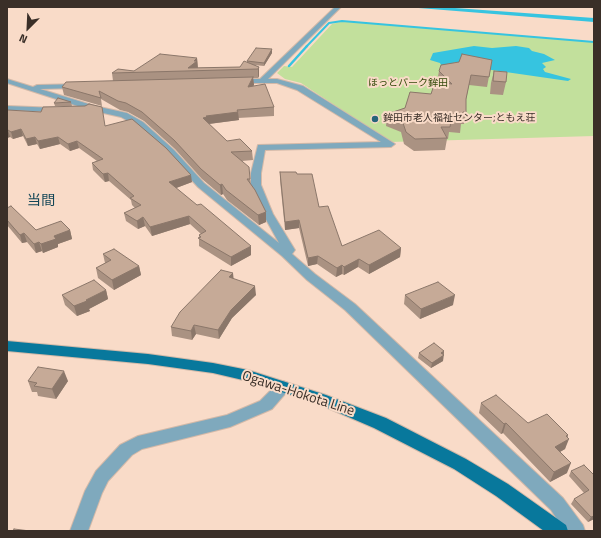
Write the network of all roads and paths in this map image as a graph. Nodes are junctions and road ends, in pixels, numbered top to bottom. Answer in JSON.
{"nodes":[{"id":1,"x":338,"y":7,"type":"edge"},
{"id":2,"x":263,"y":80,"type":"junction"},
{"id":3,"x":7,"y":81,"type":"edge"},
{"id":4,"x":227,"y":81,"type":"edge"},
{"id":5,"x":87,"y":85,"type":"edge"},
{"id":6,"x":28,"y":87,"type":"junction"},
{"id":7,"x":7,"y":108,"type":"edge"},
{"id":8,"x":93,"y":108,"type":"junction"},
{"id":9,"x":286,"y":254,"type":"junction"},
{"id":10,"x":7,"y":346,"type":"edge"},
{"id":11,"x":284,"y":387,"type":"junction"},
{"id":12,"x":79,"y":531,"type":"edge"},
{"id":13,"x":559,"y":531,"type":"edge"},
{"id":14,"x":576,"y":531,"type":"edge"}],
"edges":[{"from":1,"to":2,"type":"street"},
{"from":2,"to":4,"type":"street"},
{"from":2,"to":9,"type":"street"},
{"from":3,"to":6,"type":"street"},
{"from":5,"to":6,"type":"street"},
{"from":6,"to":8,"type":"street"},
{"from":7,"to":8,"type":"street"},
{"from":8,"to":9,"type":"street"},
{"from":9,"to":14,"type":"street"},
{"from":10,"to":11,"type":"main road","name":"Ogawa-Hokota Line"},
{"from":11,"to":12,"type":"street"},
{"from":11,"to":13,"type":"main road","name":"Ogawa-Hokota Line"}]}
